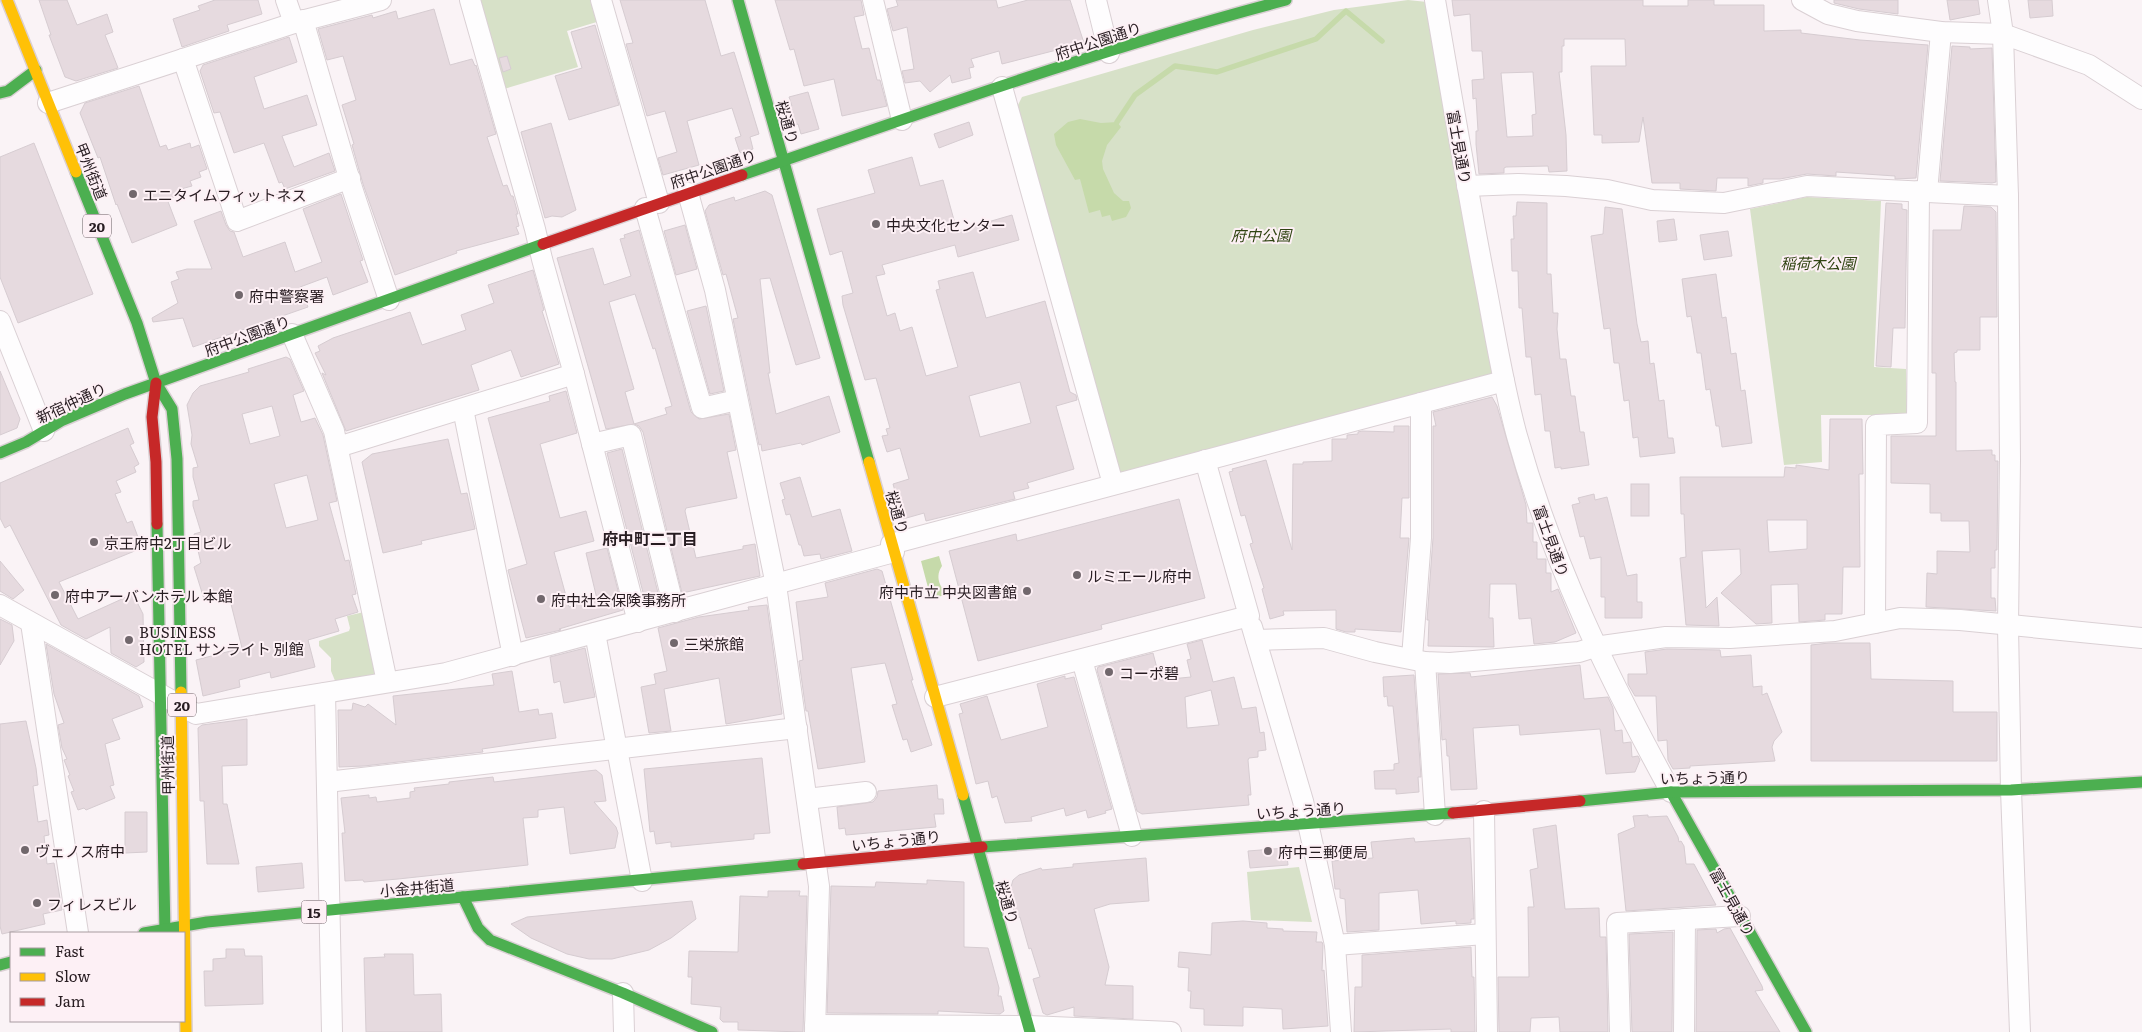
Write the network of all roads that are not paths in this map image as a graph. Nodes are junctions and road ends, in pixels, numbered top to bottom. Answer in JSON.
{"nodes":[{"id":1,"x":7,"y":0,"type":"edge"},
{"id":2,"x":286,"y":0,"type":"edge"},
{"id":3,"x":381,"y":0,"type":"edge"},
{"id":4,"x":470,"y":0,"type":"edge"},
{"id":5,"x":602,"y":0,"type":"edge"},
{"id":6,"x":738,"y":0,"type":"edge"},
{"id":7,"x":873,"y":0,"type":"edge"},
{"id":8,"x":1096,"y":0,"type":"edge"},
{"id":9,"x":1286,"y":0,"type":"edge"},
{"id":10,"x":1435,"y":0,"type":"edge"},
{"id":11,"x":1802,"y":0,"type":"edge"},
{"id":12,"x":1998,"y":0,"type":"edge"},
{"id":13,"x":1233,"y":7,"type":"edge"},
{"id":14,"x":298,"y":21,"type":"junction"},
{"id":15,"x":1941,"y":32,"type":"junction"},
{"id":16,"x":2003,"y":34,"type":"junction"},
{"id":17,"x":1109,"y":53,"type":"junction"},
{"id":18,"x":183,"y":59,"type":"junction"},
{"id":19,"x":36,"y":70,"type":"junction"},
{"id":20,"x":10,"y":74,"type":"dead end"},
{"id":21,"x":1002,"y":87,"type":"junction"},
{"id":22,"x":0,"y":93,"type":"edge"},
{"id":23,"x":2142,"y":99,"type":"edge"},
{"id":24,"x":48,"y":104,"type":"junction"},
{"id":25,"x":902,"y":120,"type":"junction"},
{"id":26,"x":783,"y":160,"type":"junction"},
{"id":27,"x":350,"y":178,"type":"junction"},
{"id":28,"x":1467,"y":186,"type":"junction"},
{"id":29,"x":1923,"y":192,"type":"junction"},
{"id":30,"x":688,"y":193,"type":"junction"},
{"id":31,"x":2008,"y":196,"type":"junction"},
{"id":32,"x":652,"y":205,"type":"junction"},
{"id":33,"x":538,"y":246,"type":"junction"},
{"id":34,"x":389,"y":300,"type":"junction"},
{"id":35,"x":0,"y":322,"type":"edge"},
{"id":36,"x":292,"y":334,"type":"junction"},
{"id":37,"x":574,"y":374,"type":"junction"},
{"id":38,"x":1504,"y":381,"type":"junction"},
{"id":39,"x":156,"y":383,"type":"junction"},
{"id":40,"x":737,"y":400,"type":"junction"},
{"id":41,"x":1421,"y":403,"type":"junction"},
{"id":42,"x":463,"y":409,"type":"junction"},
{"id":43,"x":44,"y":431,"type":"junction"},
{"id":44,"x":592,"y":444,"type":"junction"},
{"id":45,"x":338,"y":447,"type":"junction"},
{"id":46,"x":0,"y":453,"type":"edge"},
{"id":47,"x":1205,"y":460,"type":"junction"},
{"id":48,"x":1114,"y":484,"type":"junction"},
{"id":49,"x":893,"y":548,"type":"junction"},
{"id":50,"x":776,"y":585,"type":"junction"},
{"id":51,"x":0,"y":605,"type":"edge"},
{"id":52,"x":675,"y":612,"type":"junction"},
{"id":53,"x":1249,"y":616,"type":"junction"},
{"id":54,"x":31,"y":622,"type":"junction"},
{"id":55,"x":638,"y":622,"type":"junction"},
{"id":56,"x":1875,"y":623,"type":"junction"},
{"id":57,"x":2008,"y":626,"type":"junction"},
{"id":58,"x":595,"y":633,"type":"junction"},
{"id":59,"x":2142,"y":638,"type":"edge"},
{"id":60,"x":1256,"y":640,"type":"junction"},
{"id":61,"x":1595,"y":648,"type":"junction"},
{"id":62,"x":513,"y":656,"type":"junction"},
{"id":63,"x":1082,"y":660,"type":"junction"},
{"id":64,"x":1418,"y":660,"type":"junction"},
{"id":65,"x":387,"y":682,"type":"junction"},
{"id":66,"x":325,"y":693,"type":"junction"},
{"id":67,"x":161,"y":696,"type":"junction"},
{"id":68,"x":935,"y":698,"type":"junction"},
{"id":69,"x":182,"y":707,"type":"junction"},
{"id":70,"x":797,"y":728,"type":"junction"},
{"id":71,"x":616,"y":749,"type":"junction"},
{"id":72,"x":327,"y":782,"type":"junction"},
{"id":73,"x":2142,"y":782,"type":"edge"},
{"id":74,"x":2011,"y":790,"type":"junction"},
{"id":75,"x":866,"y":792,"type":"dead end"},
{"id":76,"x":1671,"y":792,"type":"junction"},
{"id":77,"x":808,"y":799,"type":"junction"},
{"id":78,"x":1484,"y":811,"type":"junction"},
{"id":79,"x":1435,"y":815,"type":"junction"},
{"id":80,"x":1308,"y":825,"type":"junction"},
{"id":81,"x":1132,"y":836,"type":"junction"},
{"id":82,"x":977,"y":847,"type":"junction"},
{"id":83,"x":816,"y":864,"type":"junction"},
{"id":84,"x":642,"y":881,"type":"junction"},
{"id":85,"x":462,"y":897,"type":"junction"},
{"id":86,"x":329,"y":910,"type":"junction"},
{"id":87,"x":1740,"y":916,"type":"junction"},
{"id":88,"x":1685,"y":919,"type":"junction"},
{"id":89,"x":185,"y":926,"type":"junction"},
{"id":90,"x":165,"y":931,"type":"edge"},
{"id":91,"x":78,"y":932,"type":"edge"},
{"id":92,"x":1485,"y":934,"type":"junction"},
{"id":93,"x":1335,"y":945,"type":"junction"},
{"id":94,"x":623,"y":993,"type":"junction"},
{"id":95,"x":815,"y":1028,"type":"edge"},
{"id":96,"x":1029,"y":1029,"type":"edge"},
{"id":97,"x":186,"y":1032,"type":"edge"},
{"id":98,"x":332,"y":1032,"type":"edge"},
{"id":99,"x":624,"y":1032,"type":"edge"},
{"id":100,"x":712,"y":1032,"type":"edge"},
{"id":101,"x":1172,"y":1032,"type":"edge"},
{"id":102,"x":1341,"y":1032,"type":"edge"},
{"id":103,"x":1487,"y":1032,"type":"edge"},
{"id":104,"x":1620,"y":1032,"type":"edge"},
{"id":105,"x":1684,"y":1032,"type":"edge"},
{"id":106,"x":1806,"y":1032,"type":"edge"},
{"id":107,"x":2020,"y":1032,"type":"edge"}],
"edges":[{"from":1,"to":19,"type":"main road","name":"甲州街道","number":"20"},
{"from":2,"to":14,"type":"street"},
{"from":3,"to":14,"type":"street"},
{"from":4,"to":33,"type":"street"},
{"from":5,"to":32,"type":"street"},
{"from":6,"to":26,"type":"main road","name":"桜通り"},
{"from":7,"to":25,"type":"street"},
{"from":8,"to":17,"type":"street"},
{"from":9,"to":13,"type":"main road","name":"府中公園通り"},
{"from":10,"to":28,"type":"street","name":"富士見通り"},
{"from":11,"to":15,"type":"street"},
{"from":12,"to":16,"type":"street"},
{"from":13,"to":17,"type":"main road","name":"府中公園通り"},
{"from":14,"to":18,"type":"street"},
{"from":14,"to":27,"type":"street"},
{"from":15,"to":16,"type":"street"},
{"from":15,"to":29,"type":"street"},
{"from":16,"to":23,"type":"street"},
{"from":16,"to":31,"type":"street"},
{"from":17,"to":21,"type":"main road","name":"府中公園通り"},
{"from":18,"to":24,"type":"street"},
{"from":18,"to":27,"type":"street"},
{"from":19,"to":20,"type":"main road"},
{"from":19,"to":22,"type":"main road"},
{"from":19,"to":24,"type":"main road","name":"甲州街道","number":"20"},
{"from":21,"to":25,"type":"main road","name":"府中公園通り"},
{"from":21,"to":48,"type":"street"},
{"from":24,"to":39,"type":"main road","name":"甲州街道","number":"20"},
{"from":25,"to":26,"type":"main road","name":"府中公園通り"},
{"from":26,"to":30,"type":"main road","name":"府中公園通り"},
{"from":26,"to":49,"type":"main road","name":"桜通り"},
{"from":27,"to":34,"type":"street"},
{"from":28,"to":29,"type":"street"},
{"from":28,"to":38,"type":"street","name":"富士見通り"},
{"from":29,"to":31,"type":"street"},
{"from":29,"to":56,"type":"street"},
{"from":30,"to":32,"type":"main road","name":"府中公園通り"},
{"from":30,"to":40,"type":"street"},
{"from":31,"to":57,"type":"street"},
{"from":32,"to":33,"type":"main road","name":"府中公園通り"},
{"from":32,"to":40,"type":"street"},
{"from":33,"to":34,"type":"main road","name":"府中公園通り"},
{"from":33,"to":37,"type":"street"},
{"from":34,"to":36,"type":"main road","name":"府中公園通り"},
{"from":35,"to":43,"type":"street"},
{"from":36,"to":39,"type":"main road","name":"府中公園通り"},
{"from":36,"to":45,"type":"street"},
{"from":37,"to":42,"type":"street"},
{"from":37,"to":44,"type":"street"},
{"from":38,"to":41,"type":"street"},
{"from":38,"to":61,"type":"street","name":"富士見通り"},
{"from":39,"to":43,"type":"main road","name":"新宿仲通り"},
{"from":39,"to":67,"type":"main road","name":"甲州街道","number":"20"},
{"from":39,"to":69,"type":"main road","name":"甲州街道","number":"20"},
{"from":40,"to":50,"type":"street"},
{"from":41,"to":47,"type":"street"},
{"from":41,"to":64,"type":"street"},
{"from":42,"to":45,"type":"street"},
{"from":42,"to":62,"type":"street"},
{"from":43,"to":46,"type":"main road","name":"新宿仲通り"},
{"from":44,"to":52,"type":"street"},
{"from":44,"to":55,"type":"street"},
{"from":45,"to":65,"type":"street"},
{"from":47,"to":48,"type":"street"},
{"from":47,"to":53,"type":"street"},
{"from":48,"to":49,"type":"street"},
{"from":49,"to":50,"type":"street"},
{"from":49,"to":68,"type":"main road","name":"桜通り"},
{"from":50,"to":52,"type":"street"},
{"from":50,"to":70,"type":"street"},
{"from":51,"to":54,"type":"street"},
{"from":52,"to":55,"type":"street"},
{"from":53,"to":60,"type":"street"},
{"from":53,"to":63,"type":"street"},
{"from":54,"to":67,"type":"street"},
{"from":54,"to":91,"type":"street"},
{"from":55,"to":58,"type":"street"},
{"from":56,"to":57,"type":"street"},
{"from":56,"to":61,"type":"street"},
{"from":57,"to":59,"type":"street"},
{"from":57,"to":74,"type":"street"},
{"from":58,"to":62,"type":"street"},
{"from":58,"to":71,"type":"street"},
{"from":60,"to":64,"type":"street"},
{"from":60,"to":80,"type":"street"},
{"from":61,"to":64,"type":"street"},
{"from":61,"to":76,"type":"street","name":"富士見通り"},
{"from":62,"to":65,"type":"street"},
{"from":63,"to":68,"type":"street"},
{"from":63,"to":81,"type":"street"},
{"from":64,"to":79,"type":"street"},
{"from":65,"to":66,"type":"street"},
{"from":66,"to":69,"type":"street"},
{"from":66,"to":72,"type":"street"},
{"from":67,"to":69,"type":"street"},
{"from":67,"to":90,"type":"main road","name":"甲州街道","number":"20"},
{"from":68,"to":82,"type":"main road","name":"桜通り"},
{"from":69,"to":89,"type":"main road","name":"甲州街道","number":"20"},
{"from":70,"to":71,"type":"street"},
{"from":70,"to":77,"type":"street"},
{"from":71,"to":72,"type":"street"},
{"from":71,"to":84,"type":"street"},
{"from":72,"to":86,"type":"street"},
{"from":73,"to":74,"type":"main road","name":"いちょう通り"},
{"from":74,"to":76,"type":"main road","name":"いちょう通り"},
{"from":74,"to":107,"type":"street"},
{"from":75,"to":77,"type":"street"},
{"from":76,"to":78,"type":"main road","name":"いちょう通り"},
{"from":76,"to":87,"type":"main road","name":"富士見通り"},
{"from":77,"to":83,"type":"street"},
{"from":78,"to":79,"type":"main road","name":"いちょう通り"},
{"from":78,"to":92,"type":"street"},
{"from":79,"to":80,"type":"main road","name":"いちょう通り"},
{"from":80,"to":81,"type":"main road","name":"いちょう通り"},
{"from":80,"to":93,"type":"street"},
{"from":81,"to":82,"type":"main road","name":"いちょう通り"},
{"from":82,"to":83,"type":"main road","name":"いちょう通り"},
{"from":82,"to":96,"type":"main road","name":"桜通り"},
{"from":83,"to":84,"type":"main road","name":"いちょう通り"},
{"from":83,"to":95,"type":"street"},
{"from":84,"to":85,"type":"main road","name":"いちょう通り"},
{"from":85,"to":86,"type":"main road","name":"小金井街道","number":"15"},
{"from":85,"to":94,"type":"main road","name":"小金井街道"},
{"from":86,"to":89,"type":"main road","name":"小金井街道","number":"15"},
{"from":86,"to":98,"type":"street"},
{"from":87,"to":88,"type":"street"},
{"from":87,"to":106,"type":"main road","name":"富士見通り"},
{"from":88,"to":104,"type":"street"},
{"from":88,"to":105,"type":"street"},
{"from":89,"to":90,"type":"main road","name":"小金井街道","number":"15"},
{"from":89,"to":97,"type":"main road","name":"甲州街道","number":"20"},
{"from":92,"to":93,"type":"street"},
{"from":92,"to":103,"type":"street"},
{"from":93,"to":102,"type":"street"},
{"from":94,"to":99,"type":"street"},
{"from":94,"to":100,"type":"main road","name":"小金井街道"},
{"from":95,"to":96,"type":"street"},
{"from":96,"to":101,"type":"street"}]}
